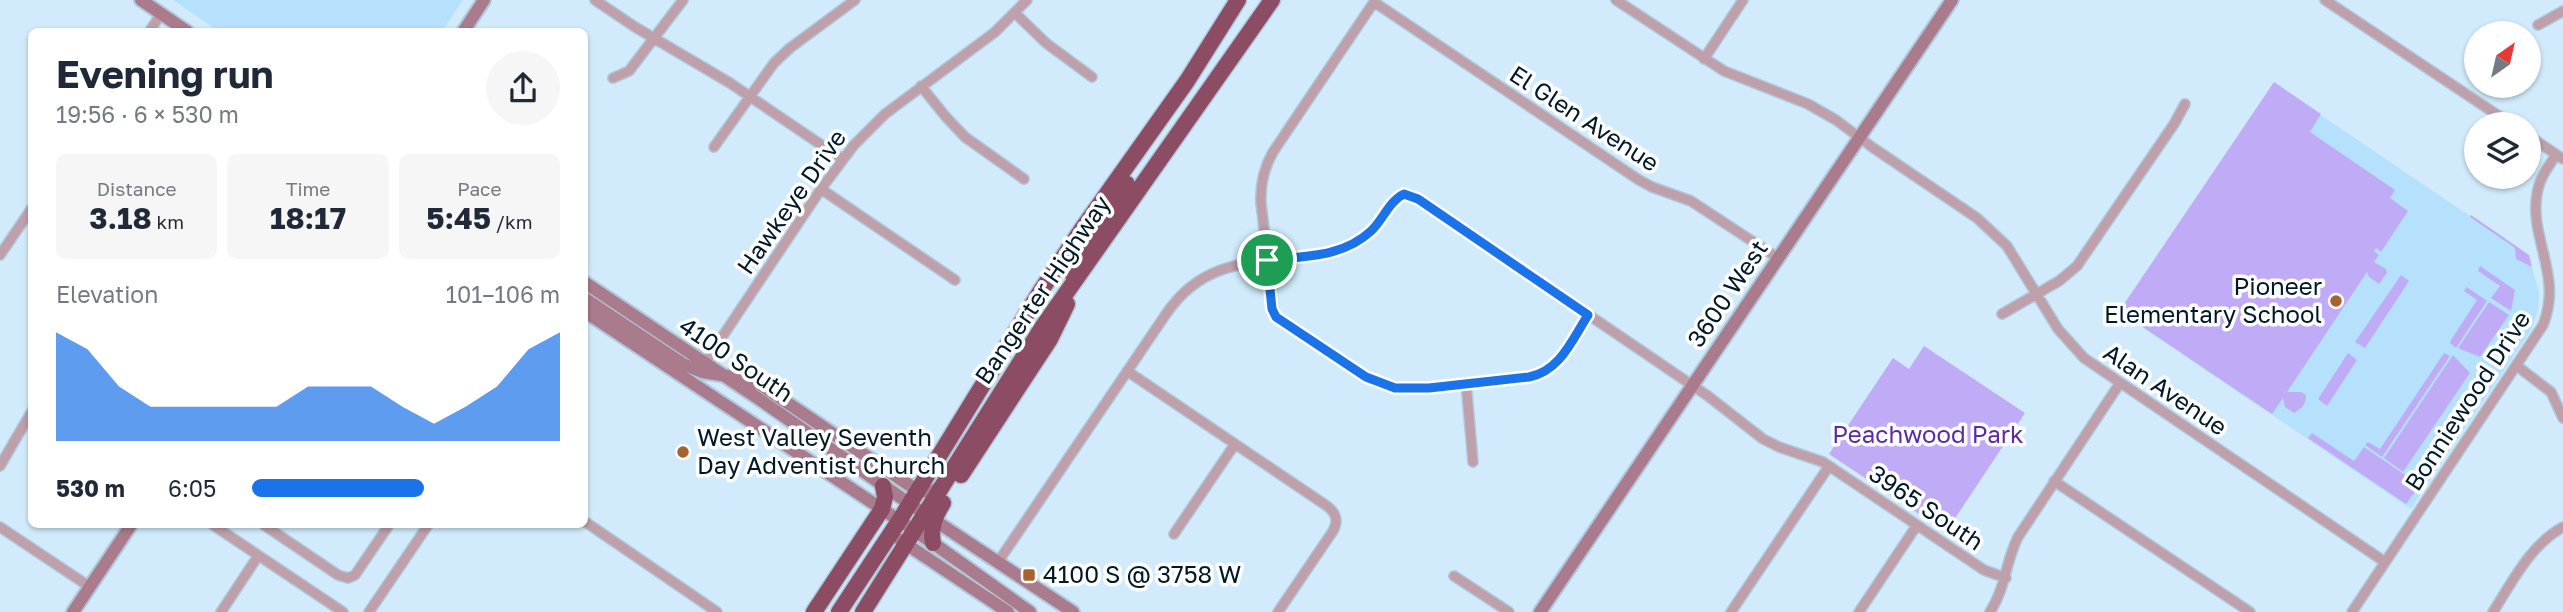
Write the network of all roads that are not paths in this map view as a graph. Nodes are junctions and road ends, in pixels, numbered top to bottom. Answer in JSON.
{"nodes":[{"id":1,"x":141,"y":0,"type":"edge"},
{"id":2,"x":484,"y":0,"type":"edge"},
{"id":3,"x":595,"y":0,"type":"edge"},
{"id":4,"x":683,"y":0,"type":"edge"},
{"id":5,"x":855,"y":0,"type":"edge"},
{"id":6,"x":1027,"y":0,"type":"edge"},
{"id":7,"x":1238,"y":0,"type":"edge"},
{"id":8,"x":1272,"y":0,"type":"edge"},
{"id":9,"x":1616,"y":0,"type":"edge"},
{"id":10,"x":1743,"y":0,"type":"edge"},
{"id":11,"x":1952,"y":0,"type":"edge"},
{"id":12,"x":2325,"y":0,"type":"edge"},
{"id":13,"x":2563,"y":11,"type":"edge"},
{"id":14,"x":1015,"y":13,"type":"junction"},
{"id":15,"x":161,"y":14,"type":"junction"},
{"id":16,"x":2541,"y":23,"type":"edge"},
{"id":17,"x":152,"y":28,"type":"edge"},
{"id":18,"x":182,"y":28,"type":"edge"},
{"id":19,"x":466,"y":28,"type":"edge"},
{"id":20,"x":655,"y":38,"type":"junction"},
{"id":21,"x":1704,"y":59,"type":"junction"},
{"id":22,"x":1092,"y":77,"type":"dead end"},
{"id":23,"x":613,"y":78,"type":"dead end"},
{"id":24,"x":1187,"y":81,"type":"junction"},
{"id":25,"x":921,"y":86,"type":"junction"},
{"id":26,"x":749,"y":96,"type":"junction"},
{"id":27,"x":2185,"y":104,"type":"dead end"},
{"id":28,"x":2493,"y":112,"type":"edge"},
{"id":29,"x":1860,"y":137,"type":"junction"},
{"id":30,"x":2541,"y":144,"type":"edge"},
{"id":31,"x":714,"y":147,"type":"dead end"},
{"id":32,"x":2560,"y":157,"type":"edge"},
{"id":33,"x":842,"y":159,"type":"junction"},
{"id":34,"x":1024,"y":179,"type":"dead end"},
{"id":35,"x":821,"y":189,"type":"junction"},
{"id":36,"x":28,"y":214,"type":"edge"},
{"id":37,"x":0,"y":255,"type":"edge"},
{"id":38,"x":1778,"y":258,"type":"junction"},
{"id":39,"x":1267,"y":260,"type":"junction"},
{"id":40,"x":955,"y":279,"type":"dead end"},
{"id":41,"x":1072,"y":283,"type":"junction"},
{"id":42,"x":588,"y":285,"type":"edge"},
{"id":43,"x":2037,"y":294,"type":"junction"},
{"id":44,"x":588,"y":301,"type":"edge"},
{"id":45,"x":588,"y":314,"type":"edge"},
{"id":46,"x":2002,"y":314,"type":"dead end"},
{"id":47,"x":1588,"y":315,"type":"junction"},
{"id":48,"x":704,"y":364,"type":"junction"},
{"id":49,"x":2517,"y":366,"type":"junction"},
{"id":50,"x":1127,"y":371,"type":"junction"},
{"id":51,"x":721,"y":375,"type":"junction"},
{"id":52,"x":1466,"y":383,"type":"junction"},
{"id":53,"x":2120,"y":383,"type":"junction"},
{"id":54,"x":1692,"y":386,"type":"junction"},
{"id":55,"x":28,"y":418,"type":"edge"},
{"id":56,"x":2563,"y":418,"type":"edge"},
{"id":57,"x":1235,"y":444,"type":"junction"},
{"id":58,"x":1473,"y":462,"type":"dead end"},
{"id":59,"x":0,"y":466,"type":"edge"},
{"id":60,"x":1829,"y":466,"type":"junction"},
{"id":61,"x":2054,"y":481,"type":"junction"},
{"id":62,"x":943,"y":485,"type":"junction"},
{"id":63,"x":883,"y":486,"type":"junction"},
{"id":64,"x":914,"y":498,"type":"junction"},
{"id":65,"x":882,"y":509,"type":"junction"},
{"id":66,"x":929,"y":517,"type":"junction"},
{"id":67,"x":900,"y":521,"type":"junction"},
{"id":68,"x":588,"y":524,"type":"edge"},
{"id":69,"x":1917,"y":525,"type":"junction"},
{"id":70,"x":0,"y":527,"type":"edge"},
{"id":71,"x":2563,"y":527,"type":"edge"},
{"id":72,"x":129,"y":528,"type":"edge"},
{"id":73,"x":217,"y":528,"type":"edge"},
{"id":74,"x":268,"y":528,"type":"edge"},
{"id":75,"x":388,"y":528,"type":"edge"},
{"id":76,"x":426,"y":528,"type":"edge"},
{"id":77,"x":1174,"y":534,"type":"dead end"},
{"id":78,"x":911,"y":537,"type":"junction"},
{"id":79,"x":889,"y":538,"type":"junction"},
{"id":80,"x":933,"y":543,"type":"junction"},
{"id":81,"x":258,"y":556,"type":"junction"},
{"id":82,"x":998,"y":562,"type":"junction"},
{"id":83,"x":2385,"y":562,"type":"junction"},
{"id":84,"x":1454,"y":576,"type":"dead end"},
{"id":85,"x":2006,"y":578,"type":"junction"},
{"id":86,"x":90,"y":587,"type":"junction"},
{"id":87,"x":73,"y":612,"type":"edge"},
{"id":88,"x":221,"y":612,"type":"edge"},
{"id":89,"x":343,"y":612,"type":"edge"},
{"id":90,"x":369,"y":612,"type":"edge"},
{"id":91,"x":717,"y":612,"type":"edge"},
{"id":92,"x":814,"y":612,"type":"edge"},
{"id":93,"x":839,"y":612,"type":"edge"},
{"id":94,"x":863,"y":612,"type":"edge"},
{"id":95,"x":1008,"y":612,"type":"edge"},
{"id":96,"x":1030,"y":612,"type":"edge"},
{"id":97,"x":1073,"y":612,"type":"edge"},
{"id":98,"x":1278,"y":612,"type":"edge"},
{"id":99,"x":1509,"y":612,"type":"edge"},
{"id":100,"x":1540,"y":612,"type":"edge"},
{"id":101,"x":1731,"y":612,"type":"edge"},
{"id":102,"x":1859,"y":612,"type":"edge"},
{"id":103,"x":1990,"y":612,"type":"edge"},
{"id":104,"x":2250,"y":612,"type":"edge"},
{"id":105,"x":2351,"y":612,"type":"edge"},
{"id":106,"x":2493,"y":612,"type":"edge"}],
"edges":[{"from":1,"to":15,"type":"main road"},
{"from":2,"to":19,"type":"main road"},
{"from":3,"to":20,"type":"street"},
{"from":4,"to":20,"type":"street"},
{"from":5,"to":26,"type":"street"},
{"from":6,"to":14,"type":"street","name":"Hawkeye Drive"},
{"from":7,"to":24,"type":"highway","name":"Bangerter Highway"},
{"from":8,"to":41,"type":"highway","name":"Bangerter Highway"},
{"from":9,"to":21,"type":"street","name":"Alan Avenue"},
{"from":10,"to":21,"type":"street"},
{"from":11,"to":29,"type":"main road","name":"3600 West"},
{"from":12,"to":28,"type":"street"},
{"from":13,"to":16,"type":"street"},
{"from":14,"to":22,"type":"street"},
{"from":14,"to":25,"type":"street","name":"Hawkeye Drive"},
{"from":15,"to":17,"type":"street"},
{"from":15,"to":18,"type":"main road"},
{"from":20,"to":23,"type":"street"},
{"from":20,"to":26,"type":"street"},
{"from":21,"to":29,"type":"street","name":"Alan Avenue"},
{"from":24,"to":41,"type":"highway"},
{"from":24,"to":64,"type":"highway","name":"Bangerter Highway"},
{"from":25,"to":33,"type":"street","name":"Hawkeye Drive"},
{"from":25,"to":34,"type":"street"},
{"from":26,"to":31,"type":"street"},
{"from":26,"to":33,"type":"street"},
{"from":27,"to":43,"type":"street"},
{"from":29,"to":38,"type":"main road","name":"3600 West"},
{"from":29,"to":43,"type":"street","name":"Alan Avenue"},
{"from":30,"to":32,"type":"street"},
{"from":32,"to":49,"type":"street","name":"Bonniewood Drive"},
{"from":33,"to":35,"type":"street","name":"Hawkeye Drive"},
{"from":35,"to":40,"type":"street"},
{"from":35,"to":48,"type":"street","name":"Hawkeye Drive"},
{"from":36,"to":37,"type":"street"},
{"from":38,"to":39,"type":"street","name":"El Glen Avenue"},
{"from":38,"to":54,"type":"main road","name":"3600 West"},
{"from":39,"to":47,"type":"street","name":"3965 South"},
{"from":39,"to":50,"type":"street"},
{"from":39,"to":52,"type":"street"},
{"from":41,"to":62,"type":"highway","name":"Bangerter Highway"},
{"from":41,"to":66,"type":"highway"},
{"from":42,"to":48,"type":"main road","name":"4100 South"},
{"from":43,"to":46,"type":"street"},
{"from":43,"to":53,"type":"street","name":"Alan Avenue"},
{"from":44,"to":51,"type":"main road"},
{"from":45,"to":65,"type":"main road","name":"4100 South"},
{"from":47,"to":52,"type":"street"},
{"from":47,"to":54,"type":"street","name":"3965 South"},
{"from":48,"to":51,"type":"main road","name":"4100 South"},
{"from":49,"to":56,"type":"street"},
{"from":49,"to":83,"type":"street","name":"Bonniewood Drive"},
{"from":50,"to":57,"type":"street"},
{"from":50,"to":82,"type":"street"},
{"from":51,"to":63,"type":"main road","name":"4100 South"},
{"from":51,"to":64,"type":"main road"},
{"from":52,"to":58,"type":"street"},
{"from":53,"to":61,"type":"street"},
{"from":53,"to":83,"type":"street","name":"Alan Avenue"},
{"from":54,"to":60,"type":"street","name":"3965 South"},
{"from":54,"to":100,"type":"main road","name":"3600 West"},
{"from":55,"to":59,"type":"street"},
{"from":57,"to":77,"type":"street"},
{"from":57,"to":98,"type":"street"},
{"from":60,"to":69,"type":"street","name":"3965 South"},
{"from":60,"to":101,"type":"street"},
{"from":61,"to":85,"type":"street"},
{"from":61,"to":104,"type":"street"},
{"from":62,"to":64,"type":"main road"},
{"from":62,"to":66,"type":"highway","name":"Bangerter Highway"},
{"from":63,"to":64,"type":"main road","name":"4100 South"},
{"from":63,"to":65,"type":"highway"},
{"from":64,"to":66,"type":"main road","name":"4100 South"},
{"from":64,"to":67,"type":"highway","name":"Bangerter Highway"},
{"from":65,"to":67,"type":"main road","name":"4100 South"},
{"from":65,"to":92,"type":"highway"},
{"from":66,"to":78,"type":"highway","name":"Bangerter Highway"},
{"from":66,"to":80,"type":"highway"},
{"from":66,"to":82,"type":"main road","name":"4100 South"},
{"from":67,"to":78,"type":"main road","name":"4100 South"},
{"from":67,"to":79,"type":"highway","name":"Bangerter Highway"},
{"from":68,"to":91,"type":"street"},
{"from":69,"to":85,"type":"street","name":"3965 South"},
{"from":69,"to":102,"type":"street"},
{"from":70,"to":86,"type":"street"},
{"from":71,"to":106,"type":"street"},
{"from":72,"to":86,"type":"main road"},
{"from":73,"to":81,"type":"street"},
{"from":74,"to":75,"type":"street"},
{"from":76,"to":90,"type":"street"},
{"from":78,"to":79,"type":"main road"},
{"from":78,"to":80,"type":"main road","name":"4100 South"},
{"from":78,"to":94,"type":"highway","name":"Bangerter Highway"},
{"from":78,"to":95,"type":"main road"},
{"from":79,"to":93,"type":"highway","name":"Bangerter Highway"},
{"from":80,"to":96,"type":"main road","name":"4100 South"},
{"from":81,"to":88,"type":"street"},
{"from":81,"to":89,"type":"street"},
{"from":82,"to":97,"type":"main road","name":"4100 South"},
{"from":83,"to":105,"type":"street","name":"Bonniewood Drive"},
{"from":84,"to":99,"type":"street"},
{"from":85,"to":103,"type":"street"},
{"from":86,"to":87,"type":"main road"}]}
